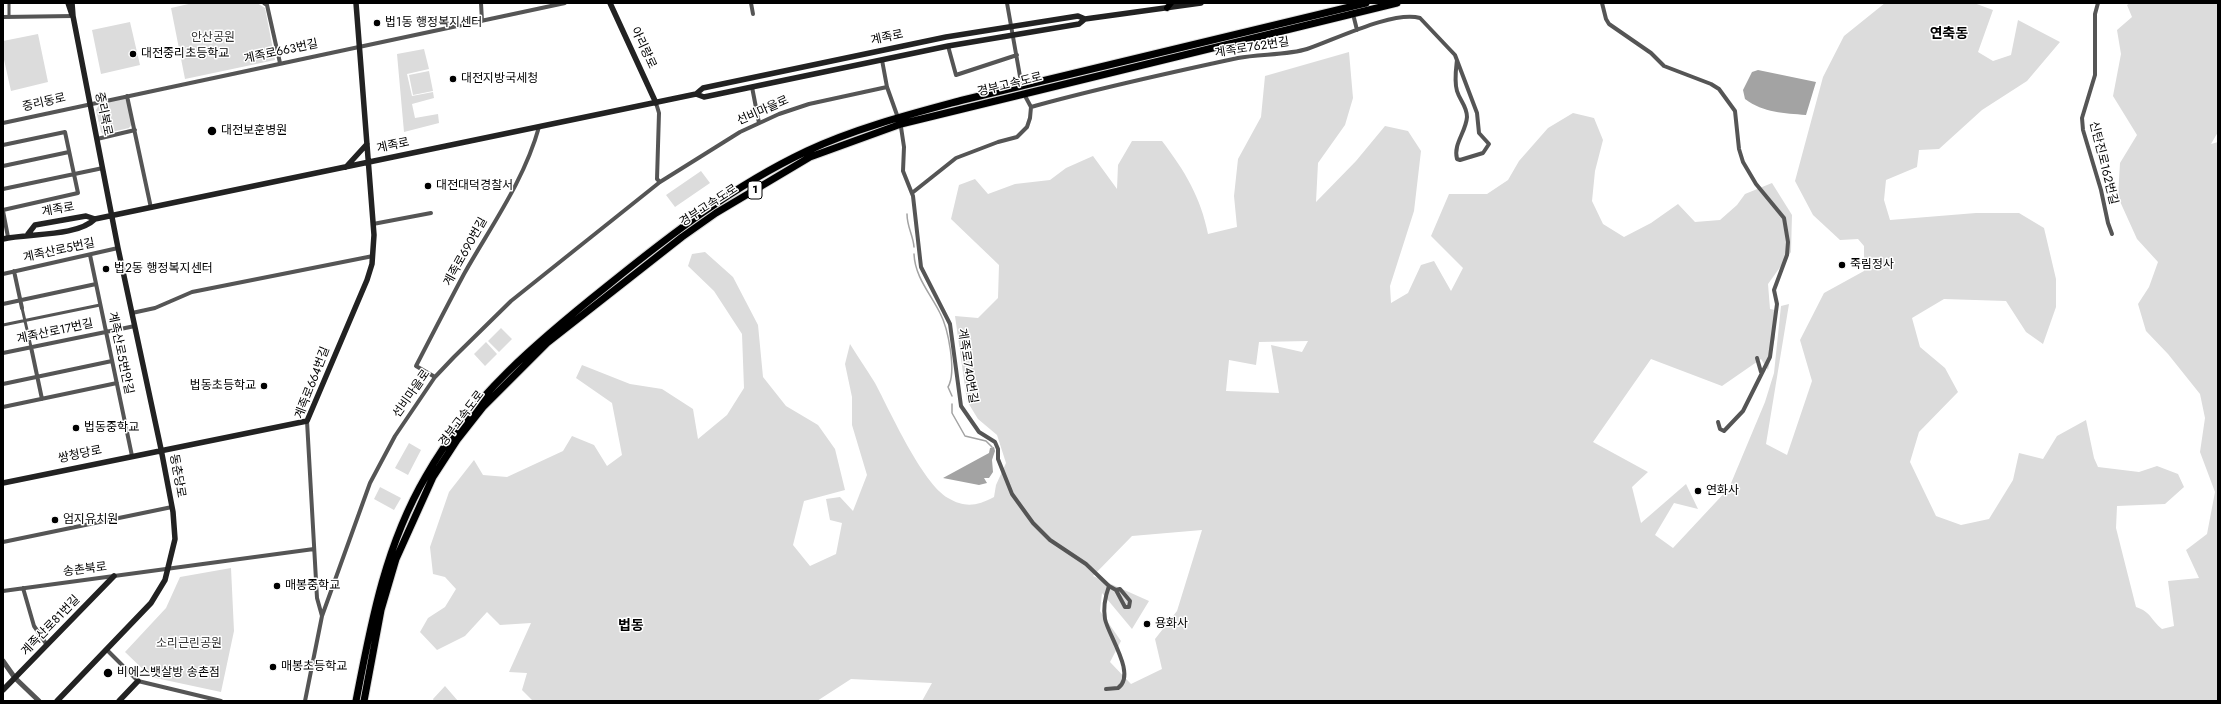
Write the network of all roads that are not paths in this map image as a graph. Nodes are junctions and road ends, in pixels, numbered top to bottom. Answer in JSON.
{"nodes":[{"id":1,"x":8,"y":3,"type":"edge"},
{"id":2,"x":68,"y":3,"type":"edge"},
{"id":3,"x":72,"y":3,"type":"edge"},
{"id":4,"x":264,"y":3,"type":"edge"},
{"id":5,"x":356,"y":3,"type":"edge"},
{"id":6,"x":480,"y":3,"type":"edge"},
{"id":7,"x":565,"y":3,"type":"edge"},
{"id":8,"x":610,"y":3,"type":"edge"},
{"id":9,"x":751,"y":3,"type":"edge"},
{"id":10,"x":1007,"y":3,"type":"edge"},
{"id":11,"x":1177,"y":3,"type":"edge"},
{"id":12,"x":1202,"y":3,"type":"edge"},
{"id":13,"x":1366,"y":3,"type":"edge"},
{"id":14,"x":1397,"y":3,"type":"edge"},
{"id":15,"x":1602,"y":3,"type":"edge"},
{"id":16,"x":2098,"y":3,"type":"edge"},
{"id":17,"x":1169,"y":5,"type":"edge"},
{"id":18,"x":753,"y":14,"type":"dead end"},
{"id":19,"x":73,"y":16,"type":"junction"},
{"id":20,"x":3,"y":17,"type":"edge"},
{"id":21,"x":8,"y":17,"type":"junction"},
{"id":22,"x":1354,"y":18,"type":"dead end"},
{"id":23,"x":1085,"y":19,"type":"junction"},
{"id":24,"x":482,"y":21,"type":"junction"},
{"id":25,"x":1012,"y":26,"type":"junction"},
{"id":26,"x":1357,"y":30,"type":"junction"},
{"id":27,"x":1013,"y":35,"type":"junction"},
{"id":28,"x":948,"y":46,"type":"junction"},
{"id":29,"x":359,"y":47,"type":"junction"},
{"id":30,"x":1017,"y":55,"type":"junction"},
{"id":31,"x":882,"y":60,"type":"junction"},
{"id":32,"x":1457,"y":60,"type":"junction"},
{"id":33,"x":280,"y":63,"type":"junction"},
{"id":34,"x":1021,"y":82,"type":"dead end"},
{"id":35,"x":752,"y":87,"type":"junction"},
{"id":36,"x":887,"y":87,"type":"junction"},
{"id":37,"x":696,"y":94,"type":"junction"},
{"id":38,"x":1024,"y":94,"type":"dead end"},
{"id":39,"x":127,"y":96,"type":"junction"},
{"id":40,"x":90,"y":103,"type":"junction"},
{"id":41,"x":656,"y":103,"type":"junction"},
{"id":42,"x":1031,"y":107,"type":"junction"},
{"id":43,"x":897,"y":115,"type":"dead end"},
{"id":44,"x":3,"y":123,"type":"edge"},
{"id":45,"x":759,"y":123,"type":"junction"},
{"id":46,"x":539,"y":127,"type":"junction"},
{"id":47,"x":900,"y":127,"type":"dead end"},
{"id":48,"x":135,"y":130,"type":"junction"},
{"id":49,"x":97,"y":139,"type":"junction"},
{"id":50,"x":367,"y":144,"type":"junction"},
{"id":51,"x":3,"y":145,"type":"edge"},
{"id":52,"x":69,"y":152,"type":"junction"},
{"id":53,"x":369,"y":163,"type":"junction"},
{"id":54,"x":3,"y":166,"type":"edge"},
{"id":55,"x":346,"y":167,"type":"junction"},
{"id":56,"x":103,"y":168,"type":"junction"},
{"id":57,"x":74,"y":174,"type":"junction"},
{"id":58,"x":660,"y":182,"type":"junction"},
{"id":59,"x":3,"y":189,"type":"edge"},
{"id":60,"x":912,"y":193,"type":"junction"},
{"id":61,"x":151,"y":208,"type":"junction"},
{"id":62,"x":3,"y":211,"type":"edge"},
{"id":63,"x":431,"y":213,"type":"dead end"},
{"id":64,"x":112,"y":216,"type":"junction"},
{"id":65,"x":96,"y":220,"type":"junction"},
{"id":66,"x":373,"y":224,"type":"junction"},
{"id":67,"x":28,"y":234,"type":"junction"},
{"id":68,"x":2112,"y":234,"type":"dead end"},
{"id":69,"x":6,"y":238,"type":"edge"},
{"id":70,"x":118,"y":248,"type":"junction"},
{"id":71,"x":90,"y":255,"type":"junction"},
{"id":72,"x":373,"y":256,"type":"junction"},
{"id":73,"x":14,"y":271,"type":"junction"},
{"id":74,"x":3,"y":274,"type":"edge"},
{"id":75,"x":96,"y":284,"type":"junction"},
{"id":76,"x":20,"y":300,"type":"junction"},
{"id":77,"x":3,"y":304,"type":"edge"},
{"id":78,"x":100,"y":305,"type":"junction"},
{"id":79,"x":22,"y":308,"type":"joint"},
{"id":80,"x":132,"y":313,"type":"junction"},
{"id":81,"x":25,"y":321,"type":"junction"},
{"id":82,"x":3,"y":325,"type":"edge"},
{"id":83,"x":135,"y":326,"type":"junction"},
{"id":84,"x":106,"y":332,"type":"junction"},
{"id":85,"x":31,"y":347,"type":"junction"},
{"id":86,"x":3,"y":353,"type":"edge"},
{"id":87,"x":1757,"y":358,"type":"dead end"},
{"id":88,"x":112,"y":361,"type":"junction"},
{"id":89,"x":1761,"y":372,"type":"junction"},
{"id":90,"x":37,"y":377,"type":"junction"},
{"id":91,"x":435,"y":377,"type":"junction"},
{"id":92,"x":116,"y":383,"type":"junction"},
{"id":93,"x":3,"y":384,"type":"edge"},
{"id":94,"x":42,"y":399,"type":"junction"},
{"id":95,"x":3,"y":407,"type":"edge"},
{"id":96,"x":307,"y":422,"type":"junction"},
{"id":97,"x":1718,"y":422,"type":"dead end"},
{"id":98,"x":161,"y":449,"type":"junction"},
{"id":99,"x":132,"y":456,"type":"junction"},
{"id":100,"x":3,"y":483,"type":"edge"},
{"id":101,"x":172,"y":508,"type":"junction"},
{"id":102,"x":3,"y":542,"type":"edge"},
{"id":103,"x":314,"y":549,"type":"junction"},
{"id":104,"x":170,"y":568,"type":"junction"},
{"id":105,"x":114,"y":576,"type":"junction"},
{"id":106,"x":1109,"y":586,"type":"junction"},
{"id":107,"x":23,"y":588,"type":"junction"},
{"id":108,"x":1118,"y":589,"type":"dead end"},
{"id":109,"x":3,"y":591,"type":"edge"},
{"id":110,"x":322,"y":616,"type":"junction"},
{"id":111,"x":47,"y":645,"type":"junction"},
{"id":112,"x":108,"y":650,"type":"junction"},
{"id":113,"x":3,"y":661,"type":"edge"},
{"id":114,"x":15,"y":678,"type":"junction"},
{"id":115,"x":138,"y":681,"type":"junction"},
{"id":116,"x":1106,"y":689,"type":"dead end"},
{"id":117,"x":3,"y":690,"type":"edge"},
{"id":118,"x":39,"y":701,"type":"edge"},
{"id":119,"x":57,"y":701,"type":"edge"},
{"id":120,"x":119,"y":701,"type":"edge"},
{"id":121,"x":221,"y":701,"type":"edge"},
{"id":122,"x":305,"y":701,"type":"edge"},
{"id":123,"x":356,"y":701,"type":"edge"},
{"id":124,"x":364,"y":701,"type":"edge"}],
"edges":[{"from":1,"to":21,"type":"street"},
{"from":2,"to":19,"type":"main road","name":"중리북로"},
{"from":3,"to":19,"type":"main road","name":"중리북로"},
{"from":4,"to":33,"type":"street"},
{"from":5,"to":29,"type":"main road"},
{"from":6,"to":24,"type":"street"},
{"from":7,"to":24,"type":"street","name":"계족로663번길"},
{"from":8,"to":41,"type":"main road","name":"아리랑로"},
{"from":9,"to":18,"type":"street"},
{"from":10,"to":25,"type":"street"},
{"from":11,"to":17,"type":"main road"},
{"from":12,"to":17,"type":"main road","name":"계족로"},
{"from":13,"to":123,"type":"highway","name":"경부고속도로","number":"1"},
{"from":14,"to":124,"type":"highway","name":"경부고속도로","number":"1"},
{"from":15,"to":89,"type":"street"},
{"from":16,"to":68,"type":"street","name":"신탄진로162번길"},
{"from":17,"to":23,"type":"main road","name":"계족로"},
{"from":19,"to":21,"type":"street"},
{"from":19,"to":40,"type":"main road","name":"중리북로"},
{"from":20,"to":21,"type":"street"},
{"from":22,"to":26,"type":"street"},
{"from":23,"to":25,"type":"main road","name":"계족로"},
{"from":23,"to":27,"type":"main road","name":"계족로"},
{"from":24,"to":29,"type":"street","name":"계족로663번길"},
{"from":25,"to":27,"type":"street"},
{"from":25,"to":37,"type":"main road","name":"계족로"},
{"from":26,"to":32,"type":"street","name":"계족로762번길"},
{"from":26,"to":42,"type":"street","name":"계족로762번길"},
{"from":27,"to":28,"type":"main road","name":"계족로"},
{"from":27,"to":30,"type":"street"},
{"from":28,"to":30,"type":"street"},
{"from":28,"to":31,"type":"main road","name":"계족로"},
{"from":29,"to":33,"type":"street","name":"계족로663번길"},
{"from":29,"to":50,"type":"main road"},
{"from":30,"to":34,"type":"street"},
{"from":31,"to":35,"type":"main road","name":"계족로"},
{"from":31,"to":36,"type":"street"},
{"from":32,"to":32,"type":"street","name":"계족로762번길"},
{"from":33,"to":39,"type":"street","name":"계족로663번길"},
{"from":35,"to":37,"type":"main road","name":"계족로"},
{"from":35,"to":45,"type":"street"},
{"from":36,"to":43,"type":"street"},
{"from":36,"to":45,"type":"street","name":"선비마을로"},
{"from":37,"to":41,"type":"main road","name":"계족로"},
{"from":38,"to":42,"type":"street"},
{"from":39,"to":40,"type":"street","name":"계족로663번길"},
{"from":39,"to":48,"type":"street"},
{"from":40,"to":44,"type":"street","name":"중리동로"},
{"from":40,"to":49,"type":"main road","name":"중리북로"},
{"from":41,"to":46,"type":"main road","name":"계족로"},
{"from":41,"to":58,"type":"street"},
{"from":42,"to":60,"type":"street"},
{"from":45,"to":58,"type":"street","name":"선비마을로"},
{"from":46,"to":53,"type":"main road","name":"계족로"},
{"from":46,"to":91,"type":"street","name":"계족로690번길"},
{"from":47,"to":60,"type":"street","name":"계족로740번길"},
{"from":48,"to":49,"type":"street"},
{"from":48,"to":61,"type":"street"},
{"from":49,"to":56,"type":"main road","name":"중리북로"},
{"from":50,"to":53,"type":"main road"},
{"from":50,"to":55,"type":"main road"},
{"from":51,"to":52,"type":"street"},
{"from":52,"to":54,"type":"street"},
{"from":52,"to":57,"type":"street"},
{"from":53,"to":55,"type":"main road","name":"계족로"},
{"from":53,"to":66,"type":"main road","name":"계족로664번길"},
{"from":55,"to":61,"type":"main road","name":"계족로"},
{"from":56,"to":57,"type":"street"},
{"from":56,"to":64,"type":"main road","name":"중리북로"},
{"from":57,"to":59,"type":"street"},
{"from":57,"to":62,"type":"street"},
{"from":58,"to":91,"type":"street","name":"선비마을로"},
{"from":60,"to":106,"type":"street","name":"계족로740번길"},
{"from":61,"to":64,"type":"main road","name":"계족로"},
{"from":62,"to":69,"type":"street"},
{"from":63,"to":66,"type":"street"},
{"from":64,"to":65,"type":"main road","name":"계족로"},
{"from":64,"to":70,"type":"main road","name":"동춘당로"},
{"from":65,"to":67,"type":"main road","name":"계족로"},
{"from":65,"to":67,"type":"main road","name":"계족로"},
{"from":66,"to":72,"type":"main road","name":"계족로664번길"},
{"from":67,"to":69,"type":"main road","name":"계족로"},
{"from":70,"to":71,"type":"street","name":"계족산로5번길"},
{"from":70,"to":80,"type":"main road","name":"동춘당로"},
{"from":71,"to":73,"type":"street","name":"계족산로5번길"},
{"from":71,"to":75,"type":"street","name":"계족산로5번안길"},
{"from":72,"to":80,"type":"street"},
{"from":72,"to":96,"type":"main road","name":"계족로664번길"},
{"from":73,"to":74,"type":"street","name":"계족산로5번길"},
{"from":73,"to":76,"type":"street"},
{"from":75,"to":76,"type":"street"},
{"from":75,"to":78,"type":"street","name":"계족산로5번안길"},
{"from":76,"to":77,"type":"street"},
{"from":76,"to":79,"type":"street"},
{"from":78,"to":81,"type":"street"},
{"from":78,"to":84,"type":"street","name":"계족산로5번안길"},
{"from":79,"to":81,"type":"street"},
{"from":80,"to":83,"type":"main road","name":"동춘당로"},
{"from":81,"to":82,"type":"street"},
{"from":81,"to":85,"type":"street"},
{"from":83,"to":84,"type":"street","name":"계족산로17번길"},
{"from":83,"to":98,"type":"main road","name":"동춘당로"},
{"from":84,"to":85,"type":"street","name":"계족산로17번길"},
{"from":84,"to":88,"type":"street","name":"계족산로5번안길"},
{"from":85,"to":86,"type":"street","name":"계족산로17번길"},
{"from":85,"to":90,"type":"street"},
{"from":87,"to":89,"type":"street"},
{"from":88,"to":90,"type":"street"},
{"from":88,"to":92,"type":"street","name":"계족산로5번안길"},
{"from":89,"to":97,"type":"street"},
{"from":90,"to":93,"type":"street"},
{"from":90,"to":94,"type":"street"},
{"from":91,"to":110,"type":"street","name":"선비마을로"},
{"from":92,"to":94,"type":"street"},
{"from":92,"to":99,"type":"street","name":"계족산로5번안길"},
{"from":94,"to":95,"type":"street"},
{"from":96,"to":98,"type":"main road","name":"쌍청당로"},
{"from":96,"to":103,"type":"street","name":"계족로664번길"},
{"from":98,"to":99,"type":"main road","name":"쌍청당로"},
{"from":98,"to":101,"type":"main road","name":"동춘당로"},
{"from":99,"to":100,"type":"main road","name":"쌍청당로"},
{"from":101,"to":102,"type":"street"},
{"from":101,"to":104,"type":"main road","name":"동춘당로"},
{"from":103,"to":104,"type":"street","name":"송촌북로"},
{"from":103,"to":110,"type":"street","name":"계족로664번길"},
{"from":104,"to":105,"type":"street","name":"송촌북로"},
{"from":104,"to":112,"type":"main road","name":"동춘당로"},
{"from":105,"to":107,"type":"street","name":"송촌북로"},
{"from":105,"to":111,"type":"main road","name":"계족산로81번길"},
{"from":106,"to":108,"type":"street","name":"계족로740번길"},
{"from":106,"to":116,"type":"street"},
{"from":107,"to":109,"type":"street","name":"송촌북로"},
{"from":107,"to":111,"type":"street"},
{"from":110,"to":122,"type":"street","name":"선비마을로"},
{"from":111,"to":114,"type":"main road","name":"계족산로81번길"},
{"from":112,"to":115,"type":"street"},
{"from":112,"to":119,"type":"main road","name":"동춘당로"},
{"from":113,"to":114,"type":"street"},
{"from":114,"to":117,"type":"main road","name":"계족산로81번길"},
{"from":114,"to":118,"type":"street"},
{"from":115,"to":120,"type":"main road"},
{"from":115,"to":121,"type":"street"}]}
